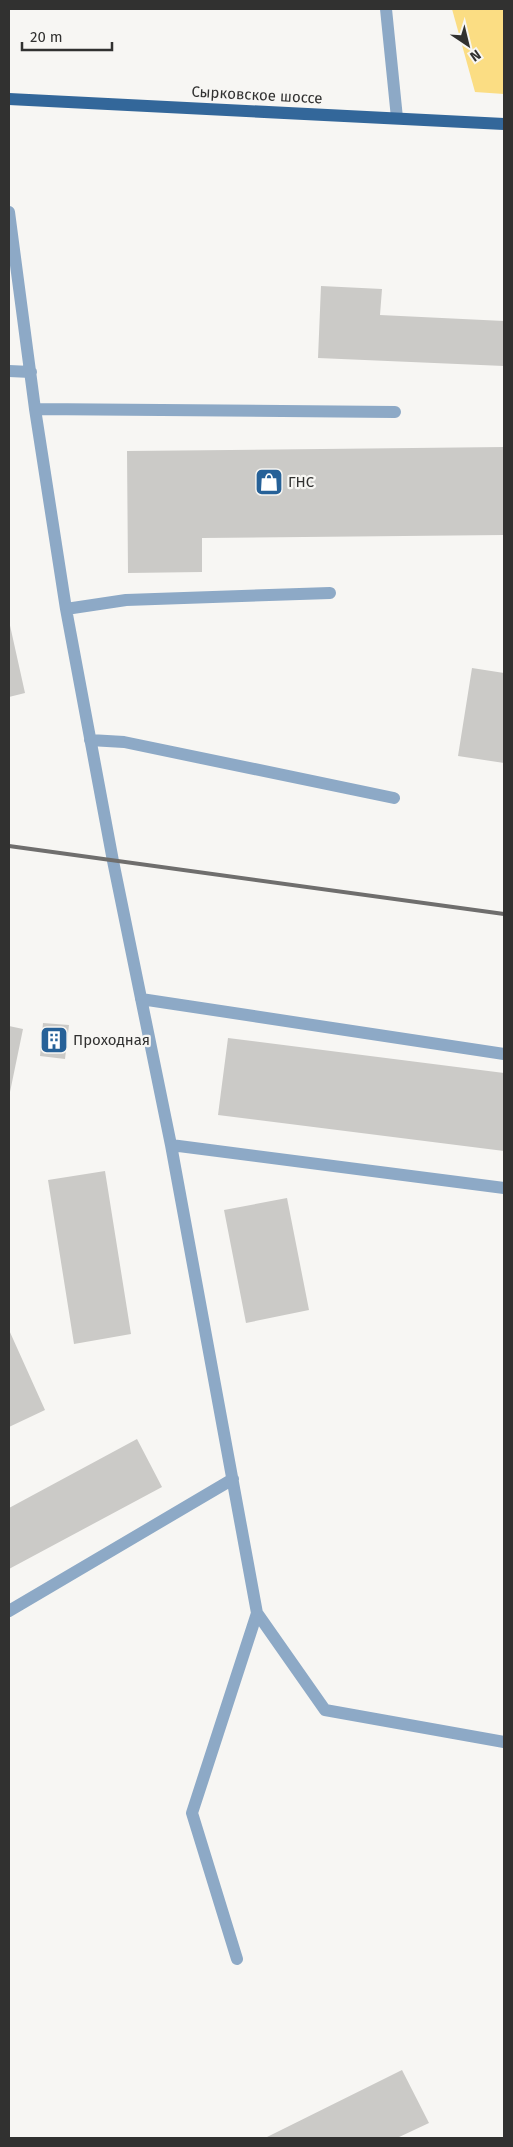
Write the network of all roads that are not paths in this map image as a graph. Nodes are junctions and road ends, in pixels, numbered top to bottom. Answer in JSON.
{"nodes":[{"id":1,"x":386,"y":9,"type":"edge"},
{"id":2,"x":9,"y":98,"type":"edge"},
{"id":3,"x":397,"y":118,"type":"junction"},
{"id":4,"x":504,"y":124,"type":"edge"},
{"id":5,"x":9,"y":212,"type":"edge"},
{"id":6,"x":9,"y":371,"type":"edge"},
{"id":7,"x":31,"y":372,"type":"junction"},
{"id":8,"x":35,"y":409,"type":"junction"},
{"id":9,"x":395,"y":412,"type":"dead end"},
{"id":10,"x":330,"y":593,"type":"dead end"},
{"id":11,"x":66,"y":609,"type":"junction"},
{"id":12,"x":90,"y":740,"type":"junction"},
{"id":13,"x":394,"y":798,"type":"dead end"},
{"id":14,"x":141,"y":1000,"type":"junction"},
{"id":15,"x":504,"y":1054,"type":"edge"},
{"id":16,"x":171,"y":1145,"type":"junction"},
{"id":17,"x":504,"y":1188,"type":"edge"},
{"id":18,"x":233,"y":1479,"type":"junction"},
{"id":19,"x":9,"y":1611,"type":"edge"},
{"id":20,"x":257,"y":1612,"type":"junction"},
{"id":21,"x":504,"y":1742,"type":"edge"},
{"id":22,"x":237,"y":1958,"type":"dead end"}],
"edges":[{"from":1,"to":3,"type":"street"},
{"from":2,"to":3,"type":"main road","name":"Сырковское шоссе"},
{"from":3,"to":4,"type":"main road","name":"Сырковское шоссе"},
{"from":5,"to":7,"type":"street"},
{"from":6,"to":7,"type":"street"},
{"from":7,"to":8,"type":"street"},
{"from":8,"to":9,"type":"street"},
{"from":8,"to":11,"type":"street"},
{"from":10,"to":11,"type":"street"},
{"from":11,"to":12,"type":"street"},
{"from":12,"to":13,"type":"street"},
{"from":12,"to":14,"type":"street"},
{"from":14,"to":15,"type":"street"},
{"from":14,"to":16,"type":"street"},
{"from":16,"to":17,"type":"street"},
{"from":16,"to":18,"type":"street"},
{"from":18,"to":19,"type":"street"},
{"from":18,"to":20,"type":"street"},
{"from":20,"to":21,"type":"street"},
{"from":20,"to":22,"type":"street"}]}
